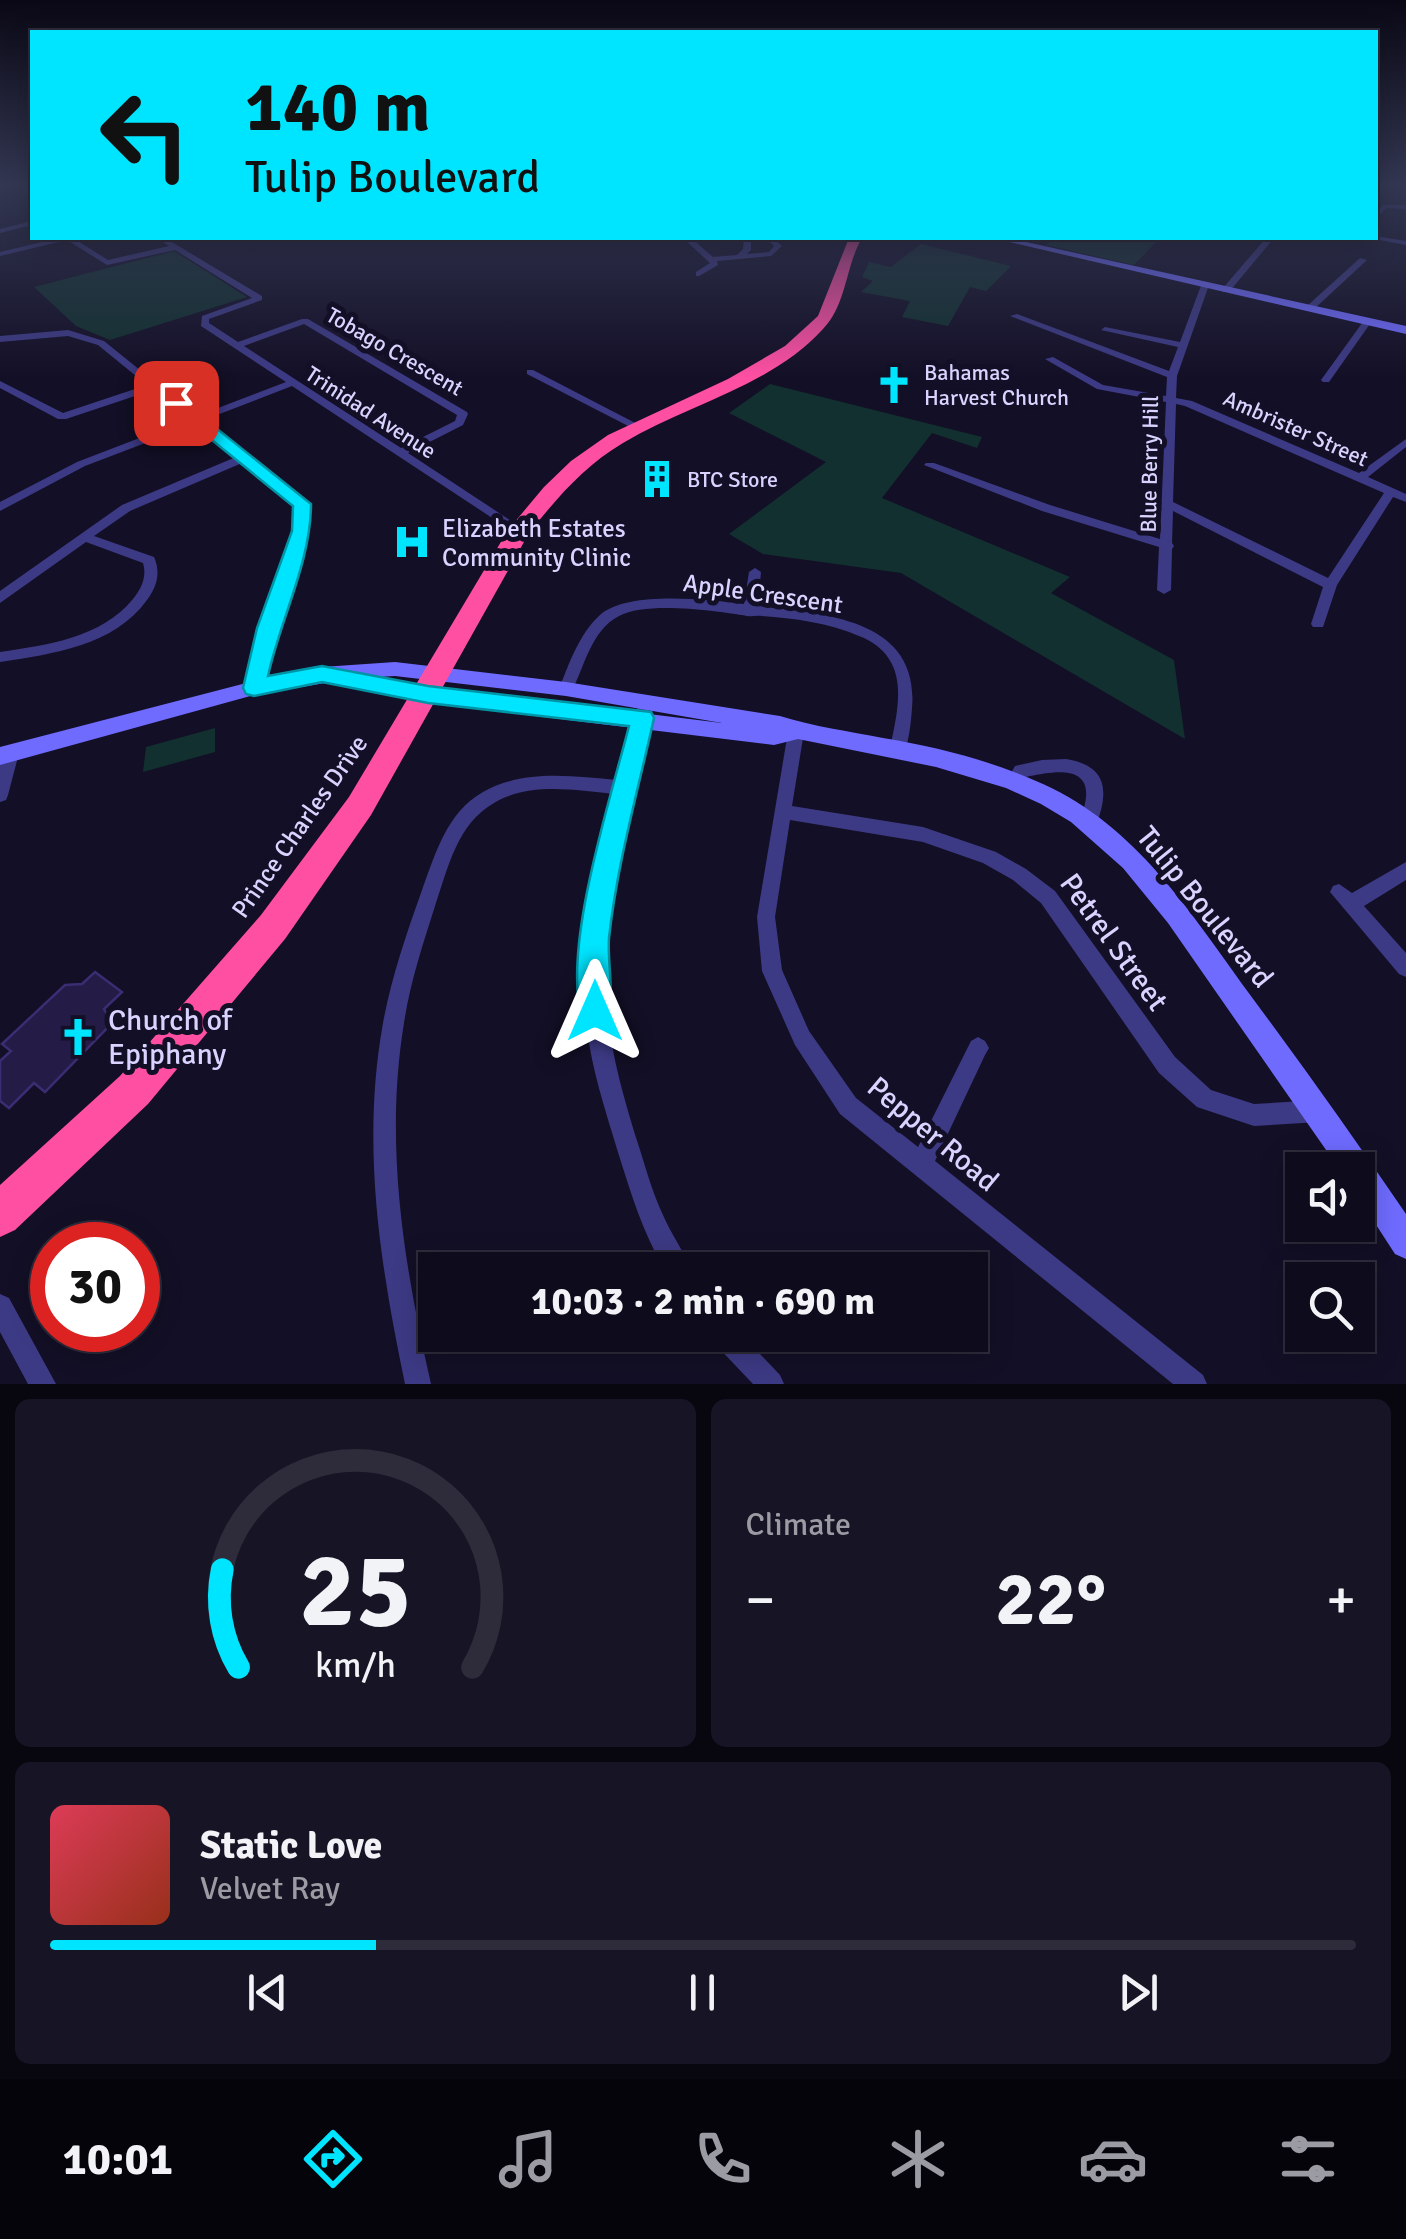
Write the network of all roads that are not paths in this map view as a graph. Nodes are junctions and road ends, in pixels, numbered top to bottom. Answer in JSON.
{"nodes":[{"id":1,"x":86,"y":249,"type":"edge"},
{"id":2,"x":169,"y":249,"type":"edge"},
{"id":3,"x":179,"y":249,"type":"edge"},
{"id":4,"x":700,"y":249,"type":"edge"},
{"id":5,"x":747,"y":249,"type":"edge"},
{"id":6,"x":777,"y":249,"type":"edge"},
{"id":7,"x":851,"y":249,"type":"edge"},
{"id":8,"x":859,"y":249,"type":"edge"},
{"id":9,"x":1043,"y":249,"type":"edge"},
{"id":10,"x":1261,"y":249,"type":"edge"},
{"id":11,"x":740,"y":256,"type":"junction"},
{"id":12,"x":714,"y":260,"type":"junction"},
{"id":13,"x":1363,"y":260,"type":"dead end"},
{"id":14,"x":698,"y":274,"type":"dead end"},
{"id":15,"x":842,"y":274,"type":"junction"},
{"id":16,"x":1205,"y":285,"type":"junction"},
{"id":17,"x":1226,"y":290,"type":"junction"},
{"id":18,"x":1310,"y":308,"type":"junction"},
{"id":19,"x":1014,"y":316,"type":"dead end"},
{"id":20,"x":1368,"y":321,"type":"junction"},
{"id":21,"x":1105,"y":330,"type":"dead end"},
{"id":22,"x":1406,"y":330,"type":"edge"},
{"id":23,"x":0,"y":339,"type":"edge"},
{"id":24,"x":1181,"y":345,"type":"junction"},
{"id":25,"x":235,"y":346,"type":"junction"},
{"id":26,"x":1050,"y":358,"type":"dead end"},
{"id":27,"x":530,"y":372,"type":"dead end"},
{"id":28,"x":1172,"y":376,"type":"junction"},
{"id":29,"x":1326,"y":380,"type":"dead end"},
{"id":30,"x":0,"y":384,"type":"edge"},
{"id":31,"x":289,"y":384,"type":"junction"},
{"id":32,"x":155,"y":386,"type":"junction"},
{"id":33,"x":1170,"y":399,"type":"junction"},
{"id":34,"x":196,"y":420,"type":"junction"},
{"id":35,"x":638,"y":427,"type":"junction"},
{"id":36,"x":1406,"y":442,"type":"edge"},
{"id":37,"x":399,"y":453,"type":"junction"},
{"id":38,"x":246,"y":457,"type":"junction"},
{"id":39,"x":930,"y":465,"type":"dead end"},
{"id":40,"x":1360,"y":478,"type":"junction"},
{"id":41,"x":1392,"y":492,"type":"junction"},
{"id":42,"x":1406,"y":498,"type":"edge"},
{"id":43,"x":1,"y":505,"type":"edge"},
{"id":44,"x":1170,"y":506,"type":"junction"},
{"id":45,"x":519,"y":530,"type":"junction"},
{"id":46,"x":84,"y":536,"type":"junction"},
{"id":47,"x":1168,"y":546,"type":"junction"},
{"id":48,"x":756,"y":572,"type":"dead end"},
{"id":49,"x":1330,"y":585,"type":"junction"},
{"id":50,"x":1164,"y":590,"type":"dead end"},
{"id":51,"x":0,"y":598,"type":"edge"},
{"id":52,"x":750,"y":612,"type":"junction"},
{"id":53,"x":1318,"y":624,"type":"dead end"},
{"id":54,"x":0,"y":657,"type":"edge"},
{"id":55,"x":433,"y":684,"type":"junction"},
{"id":56,"x":254,"y":688,"type":"junction"},
{"id":57,"x":566,"y":689,"type":"junction"},
{"id":58,"x":645,"y":710,"type":"junction"},
{"id":59,"x":796,"y":732,"type":"junction"},
{"id":60,"x":898,"y":749,"type":"junction"},
{"id":61,"x":6,"y":755,"type":"edge"},
{"id":62,"x":1014,"y":782,"type":"junction"},
{"id":63,"x":626,"y":788,"type":"junction"},
{"id":64,"x":0,"y":795,"type":"edge"},
{"id":65,"x":784,"y":812,"type":"junction"},
{"id":66,"x":1089,"y":823,"type":"junction"},
{"id":67,"x":1406,"y":870,"type":"edge"},
{"id":68,"x":1406,"y":967,"type":"edge"},
{"id":69,"x":978,"y":1048,"type":"dead end"},
{"id":70,"x":1319,"y":1111,"type":"junction"},
{"id":71,"x":921,"y":1165,"type":"junction"},
{"id":72,"x":0,"y":1216,"type":"edge"},
{"id":73,"x":1406,"y":1243,"type":"edge"},
{"id":74,"x":667,"y":1252,"type":"edge"},
{"id":75,"x":0,"y":1307,"type":"edge"},
{"id":76,"x":740,"y":1352,"type":"edge"},
{"id":77,"x":44,"y":1384,"type":"edge"},
{"id":78,"x":418,"y":1384,"type":"edge"},
{"id":79,"x":771,"y":1384,"type":"edge"},
{"id":80,"x":1194,"y":1384,"type":"edge"}],
"edges":[{"from":1,"to":2,"type":"street"},
{"from":3,"to":25,"type":"street","name":"Trinidad Avenue"},
{"from":4,"to":12,"type":"street"},
{"from":5,"to":11,"type":"street"},
{"from":6,"to":11,"type":"street"},
{"from":7,"to":15,"type":"highway","name":"Prince Charles Drive"},
{"from":8,"to":15,"type":"highway","name":"Prince Charles Drive"},
{"from":9,"to":16,"type":"street"},
{"from":10,"to":17,"type":"street"},
{"from":11,"to":12,"type":"street"},
{"from":12,"to":14,"type":"street"},
{"from":13,"to":18,"type":"street"},
{"from":15,"to":35,"type":"highway","name":"Prince Charles Drive"},
{"from":16,"to":17,"type":"street"},
{"from":16,"to":24,"type":"street","name":"Blue Berry Hill"},
{"from":17,"to":18,"type":"street"},
{"from":18,"to":20,"type":"street"},
{"from":19,"to":28,"type":"street"},
{"from":20,"to":22,"type":"street"},
{"from":20,"to":29,"type":"street"},
{"from":21,"to":24,"type":"street"},
{"from":23,"to":32,"type":"street"},
{"from":24,"to":28,"type":"street","name":"Blue Berry Hill"},
{"from":25,"to":31,"type":"street","name":"Trinidad Avenue"},
{"from":25,"to":37,"type":"street","name":"Tobago Crescent"},
{"from":26,"to":33,"type":"street","name":"Ambrister Street"},
{"from":27,"to":35,"type":"street"},
{"from":28,"to":33,"type":"street","name":"Blue Berry Hill"},
{"from":30,"to":32,"type":"street"},
{"from":31,"to":34,"type":"street"},
{"from":31,"to":37,"type":"street","name":"Trinidad Avenue"},
{"from":32,"to":34,"type":"street"},
{"from":33,"to":40,"type":"street","name":"Ambrister Street"},
{"from":33,"to":44,"type":"street","name":"Blue Berry Hill"},
{"from":34,"to":38,"type":"street"},
{"from":34,"to":43,"type":"street"},
{"from":35,"to":45,"type":"highway","name":"Prince Charles Drive"},
{"from":36,"to":40,"type":"street"},
{"from":37,"to":45,"type":"street","name":"Trinidad Avenue"},
{"from":38,"to":46,"type":"street"},
{"from":38,"to":56,"type":"street"},
{"from":39,"to":47,"type":"street"},
{"from":40,"to":41,"type":"street","name":"Ambrister Street"},
{"from":41,"to":42,"type":"street","name":"Ambrister Street"},
{"from":41,"to":49,"type":"street"},
{"from":44,"to":47,"type":"street","name":"Blue Berry Hill"},
{"from":44,"to":49,"type":"street"},
{"from":45,"to":55,"type":"highway","name":"Prince Charles Drive"},
{"from":46,"to":51,"type":"street"},
{"from":46,"to":54,"type":"street"},
{"from":47,"to":50,"type":"street","name":"Blue Berry Hill"},
{"from":48,"to":52,"type":"street"},
{"from":49,"to":53,"type":"street"},
{"from":52,"to":57,"type":"street","name":"Apple Crescent"},
{"from":52,"to":60,"type":"street","name":"Apple Crescent"},
{"from":55,"to":56,"type":"street"},
{"from":55,"to":57,"type":"street","name":"Tulip Boulevard"},
{"from":55,"to":58,"type":"street","name":"Tulip Boulevard"},
{"from":55,"to":72,"type":"highway","name":"Prince Charles Drive"},
{"from":56,"to":61,"type":"street"},
{"from":57,"to":58,"type":"street","name":"Tulip Boulevard"},
{"from":58,"to":59,"type":"street","name":"Tulip Boulevard"},
{"from":58,"to":63,"type":"street"},
{"from":59,"to":60,"type":"street","name":"Tulip Boulevard"},
{"from":59,"to":65,"type":"street","name":"Pepper Road"},
{"from":60,"to":62,"type":"street","name":"Tulip Boulevard"},
{"from":61,"to":64,"type":"street"},
{"from":62,"to":66,"type":"street","name":"Tulip Boulevard"},
{"from":62,"to":66,"type":"street"},
{"from":63,"to":74,"type":"street"},
{"from":63,"to":78,"type":"street"},
{"from":65,"to":70,"type":"street","name":"Petrel Street"},
{"from":65,"to":71,"type":"street","name":"Pepper Road"},
{"from":66,"to":70,"type":"street","name":"Tulip Boulevard"},
{"from":67,"to":68,"type":"street"},
{"from":69,"to":71,"type":"street"},
{"from":70,"to":73,"type":"street","name":"Tulip Boulevard"},
{"from":71,"to":80,"type":"street","name":"Pepper Road"},
{"from":75,"to":77,"type":"street"},
{"from":76,"to":79,"type":"street"}]}
